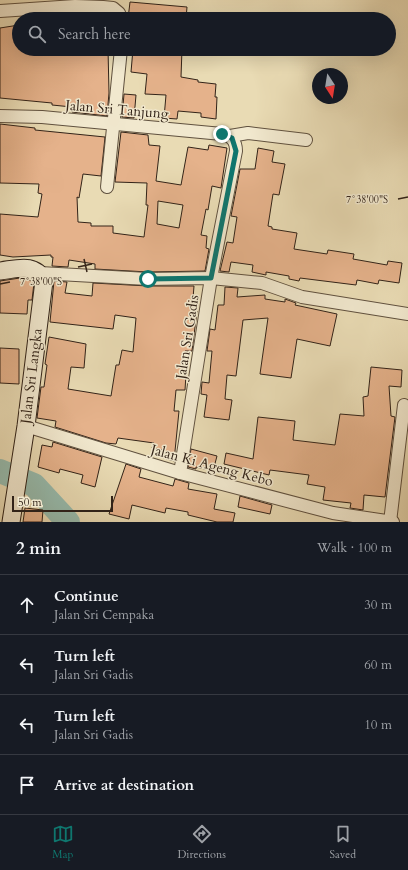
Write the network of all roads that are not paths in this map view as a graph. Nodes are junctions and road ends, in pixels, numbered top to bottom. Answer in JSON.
{"nodes":[{"id":1,"x":0,"y":11,"type":"edge"},
{"id":2,"x":118,"y":12,"type":"edge"},
{"id":3,"x":121,"y":56,"type":"edge"},
{"id":4,"x":0,"y":116,"type":"edge"},
{"id":5,"x":113,"y":125,"type":"junction"},
{"id":6,"x":230,"y":136,"type":"junction"},
{"id":7,"x":306,"y":140,"type":"dead end"},
{"id":8,"x":107,"y":187,"type":"dead end"},
{"id":9,"x":0,"y":271,"type":"edge"},
{"id":10,"x":40,"y":273,"type":"junction"},
{"id":11,"x":211,"y":278,"type":"junction"},
{"id":12,"x":408,"y":314,"type":"edge"},
{"id":13,"x":404,"y":405,"type":"dead end"},
{"id":14,"x":26,"y":426,"type":"junction"},
{"id":15,"x":180,"y":474,"type":"junction"},
{"id":16,"x":11,"y":522,"type":"edge"},
{"id":17,"x":391,"y":522,"type":"edge"}],
"edges":[{"from":1,"to":2,"type":"street"},
{"from":3,"to":5,"type":"street"},
{"from":4,"to":5,"type":"street","name":"Jalan Sri Tanjung"},
{"from":5,"to":6,"type":"street","name":"Jalan Sri Tanjung"},
{"from":5,"to":8,"type":"street"},
{"from":6,"to":7,"type":"street","name":"Jalan Sri Tanjung"},
{"from":6,"to":11,"type":"street","name":"Jalan Sri Gadis"},
{"from":9,"to":10,"type":"street"},
{"from":10,"to":11,"type":"street"},
{"from":10,"to":14,"type":"street","name":"Jalan Sri Langka"},
{"from":11,"to":12,"type":"street"},
{"from":11,"to":15,"type":"street","name":"Jalan Sri Gadis"},
{"from":13,"to":17,"type":"street"},
{"from":14,"to":15,"type":"street","name":"Jalan Ki Ageng Kebo"},
{"from":14,"to":16,"type":"street","name":"Jalan Sri Langka"},
{"from":15,"to":17,"type":"street","name":"Jalan Ki Ageng Kebo"}]}
